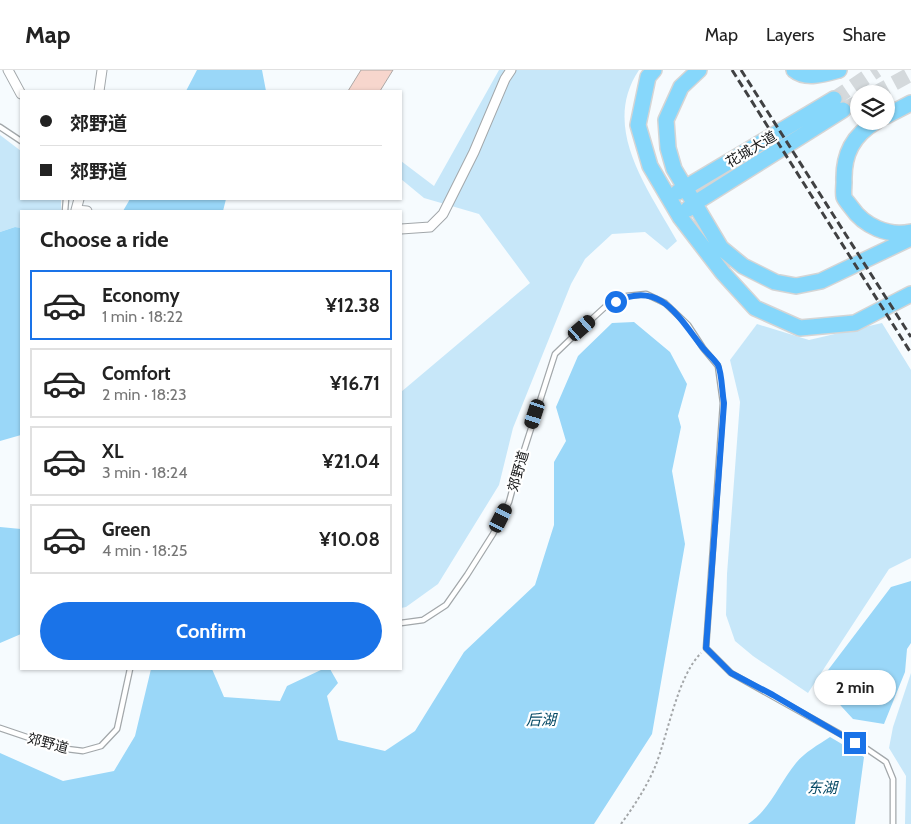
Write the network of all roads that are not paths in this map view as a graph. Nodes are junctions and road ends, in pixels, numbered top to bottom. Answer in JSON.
{"nodes":[{"id":1,"x":8,"y":70,"type":"edge"},
{"id":2,"x":102,"y":70,"type":"edge"},
{"id":3,"x":511,"y":70,"type":"edge"},
{"id":4,"x":654,"y":70,"type":"edge"},
{"id":5,"x":699,"y":70,"type":"edge"},
{"id":6,"x":794,"y":70,"type":"edge"},
{"id":7,"x":839,"y":70,"type":"edge"},
{"id":8,"x":99,"y":90,"type":"edge"},
{"id":9,"x":20,"y":92,"type":"edge"},
{"id":10,"x":911,"y":103,"type":"edge"},
{"id":11,"x":895,"y":111,"type":"edge"},
{"id":12,"x":0,"y":127,"type":"edge"},
{"id":13,"x":866,"y":130,"type":"edge"},
{"id":14,"x":20,"y":140,"type":"edge"},
{"id":15,"x":686,"y":189,"type":"junction"},
{"id":16,"x":668,"y":197,"type":"junction"},
{"id":17,"x":78,"y":200,"type":"edge"},
{"id":18,"x":695,"y":204,"type":"junction"},
{"id":19,"x":76,"y":210,"type":"edge"},
{"id":20,"x":680,"y":217,"type":"junction"},
{"id":21,"x":402,"y":229,"type":"edge"},
{"id":22,"x":911,"y":232,"type":"edge"},
{"id":23,"x":911,"y":238,"type":"edge"},
{"id":24,"x":911,"y":282,"type":"edge"},
{"id":25,"x":911,"y":294,"type":"edge"},
{"id":26,"x":884,"y":309,"type":"junction"},
{"id":27,"x":402,"y":624,"type":"edge"},
{"id":28,"x":130,"y":670,"type":"edge"},
{"id":29,"x":0,"y":728,"type":"edge"},
{"id":30,"x":893,"y":824,"type":"edge"}],
"edges":[{"from":1,"to":9,"type":"street"},
{"from":2,"to":8,"type":"street"},
{"from":3,"to":21,"type":"street"},
{"from":4,"to":16,"type":"main road"},
{"from":5,"to":15,"type":"main road"},
{"from":6,"to":7,"type":"main road"},
{"from":10,"to":11,"type":"main road"},
{"from":12,"to":14,"type":"lane"},
{"from":13,"to":22,"type":"main road"},
{"from":15,"to":16,"type":"main road","name":"花城大道"},
{"from":15,"to":18,"type":"main road"},
{"from":15,"to":18,"type":"main road","name":"花城大道"},
{"from":16,"to":20,"type":"main road"},
{"from":17,"to":19,"type":"street"},
{"from":18,"to":20,"type":"main road"},
{"from":18,"to":23,"type":"main road"},
{"from":20,"to":26,"type":"main road"},
{"from":24,"to":26,"type":"main road"},
{"from":25,"to":26,"type":"main road"},
{"from":27,"to":30,"type":"lane","name":"郊野道"},
{"from":28,"to":29,"type":"lane","name":"郊野道"}]}
